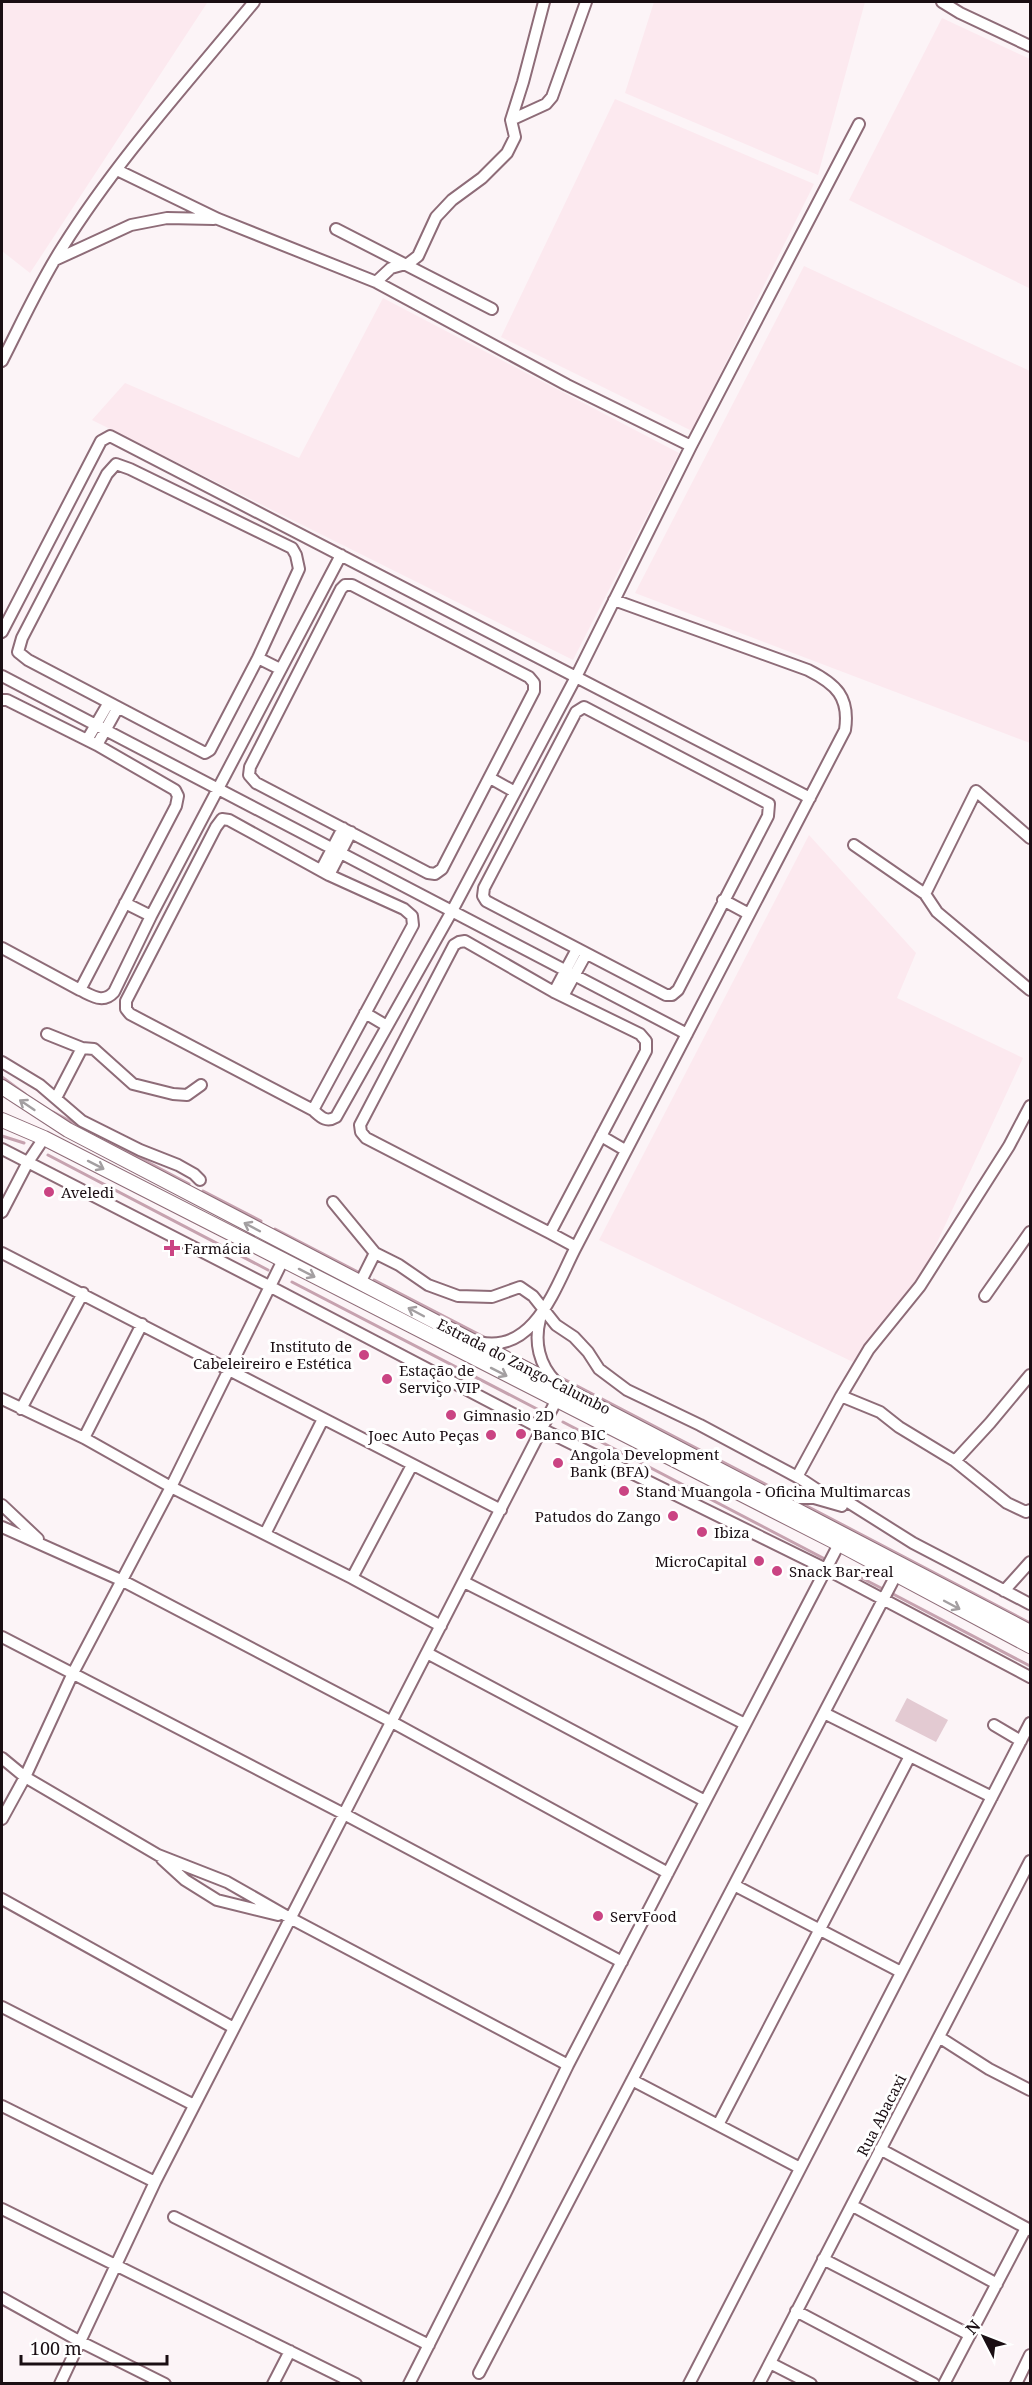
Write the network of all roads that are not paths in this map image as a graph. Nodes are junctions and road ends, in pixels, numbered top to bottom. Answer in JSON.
{"nodes":[{"id":1,"x":254,"y":2,"type":"edge"},
{"id":2,"x":543,"y":2,"type":"edge"},
{"id":3,"x":586,"y":2,"type":"edge"},
{"id":4,"x":942,"y":2,"type":"edge"},
{"id":5,"x":1030,"y":46,"type":"edge"},
{"id":6,"x":511,"y":120,"type":"junction"},
{"id":7,"x":859,"y":124,"type":"dead end"},
{"id":8,"x":117,"y":170,"type":"junction"},
{"id":9,"x":218,"y":219,"type":"junction"},
{"id":10,"x":336,"y":230,"type":"dead end"},
{"id":11,"x":55,"y":260,"type":"junction"},
{"id":12,"x":404,"y":264,"type":"junction"},
{"id":13,"x":376,"y":282,"type":"junction"},
{"id":14,"x":492,"y":309,"type":"dead end"},
{"id":15,"x":2,"y":361,"type":"edge"},
{"id":16,"x":691,"y":446,"type":"junction"},
{"id":17,"x":341,"y":555,"type":"junction"},
{"id":18,"x":614,"y":600,"type":"junction"},
{"id":19,"x":2,"y":632,"type":"edge"},
{"id":20,"x":258,"y":658,"type":"junction"},
{"id":21,"x":280,"y":669,"type":"junction"},
{"id":22,"x":2,"y":676,"type":"edge"},
{"id":23,"x":576,"y":677,"type":"junction"},
{"id":24,"x":2,"y":700,"type":"edge"},
{"id":25,"x":112,"y":706,"type":"junction"},
{"id":26,"x":101,"y":728,"type":"junction"},
{"id":27,"x":87,"y":740,"type":"junction"},
{"id":28,"x":97,"y":745,"type":"junction"},
{"id":29,"x":490,"y":778,"type":"junction"},
{"id":30,"x":217,"y":789,"type":"junction"},
{"id":31,"x":515,"y":792,"type":"junction"},
{"id":32,"x":810,"y":798,"type":"junction"},
{"id":33,"x":347,"y":830,"type":"junction"},
{"id":34,"x":1030,"y":838,"type":"edge"},
{"id":35,"x":854,"y":845,"type":"dead end"},
{"id":36,"x":336,"y":851,"type":"junction"},
{"id":37,"x":325,"y":872,"type":"junction"},
{"id":38,"x":925,"y":894,"type":"junction"},
{"id":39,"x":723,"y":900,"type":"junction"},
{"id":40,"x":125,"y":903,"type":"junction"},
{"id":41,"x":452,"y":911,"type":"junction"},
{"id":42,"x":749,"y":914,"type":"junction"},
{"id":43,"x":151,"y":916,"type":"junction"},
{"id":44,"x":2,"y":948,"type":"edge"},
{"id":45,"x":581,"y":951,"type":"junction"},
{"id":46,"x":570,"y":973,"type":"junction"},
{"id":47,"x":80,"y":990,"type":"junction"},
{"id":48,"x":1030,"y":990,"type":"edge"},
{"id":49,"x":559,"y":994,"type":"junction"},
{"id":50,"x":365,"y":1013,"type":"junction"},
{"id":51,"x":387,"y":1026,"type":"junction"},
{"id":52,"x":47,"y":1034,"type":"dead end"},
{"id":53,"x":687,"y":1034,"type":"junction"},
{"id":54,"x":82,"y":1048,"type":"junction"},
{"id":55,"x":2,"y":1062,"type":"edge"},
{"id":56,"x":201,"y":1085,"type":"dead end"},
{"id":57,"x":2,"y":1088,"type":"edge"},
{"id":58,"x":56,"y":1098,"type":"junction"},
{"id":59,"x":1030,"y":1106,"type":"edge"},
{"id":60,"x":313,"y":1110,"type":"junction"},
{"id":61,"x":2,"y":1120,"type":"edge"},
{"id":62,"x":601,"y":1136,"type":"junction"},
{"id":63,"x":44,"y":1138,"type":"junction"},
{"id":64,"x":2,"y":1149,"type":"edge"},
{"id":65,"x":626,"y":1150,"type":"junction"},
{"id":66,"x":28,"y":1162,"type":"junction"},
{"id":67,"x":200,"y":1180,"type":"dead end"},
{"id":68,"x":333,"y":1202,"type":"dead end"},
{"id":69,"x":2,"y":1212,"type":"edge"},
{"id":70,"x":1030,"y":1232,"type":"edge"},
{"id":71,"x":550,"y":1233,"type":"junction"},
{"id":72,"x":576,"y":1246,"type":"junction"},
{"id":73,"x":2,"y":1253,"type":"edge"},
{"id":74,"x":375,"y":1253,"type":"junction"},
{"id":75,"x":283,"y":1260,"type":"junction"},
{"id":76,"x":363,"y":1278,"type":"junction"},
{"id":77,"x":271,"y":1287,"type":"junction"},
{"id":78,"x":83,"y":1293,"type":"junction"},
{"id":79,"x":985,"y":1296,"type":"dead end"},
{"id":80,"x":542,"y":1313,"type":"junction"},
{"id":81,"x":142,"y":1324,"type":"junction"},
{"id":82,"x":468,"y":1340,"type":"junction"},
{"id":83,"x":229,"y":1369,"type":"junction"},
{"id":84,"x":1029,"y":1380,"type":"edge"},
{"id":85,"x":563,"y":1389,"type":"junction"},
{"id":86,"x":841,"y":1396,"type":"junction"},
{"id":87,"x":2,"y":1399,"type":"edge"},
{"id":88,"x":556,"y":1401,"type":"junction"},
{"id":89,"x":21,"y":1409,"type":"junction"},
{"id":90,"x":323,"y":1419,"type":"junction"},
{"id":91,"x":542,"y":1430,"type":"junction"},
{"id":92,"x":84,"y":1438,"type":"junction"},
{"id":93,"x":955,"y":1461,"type":"junction"},
{"id":94,"x":412,"y":1465,"type":"junction"},
{"id":95,"x":795,"y":1476,"type":"junction"},
{"id":96,"x":171,"y":1487,"type":"junction"},
{"id":97,"x":819,"y":1491,"type":"junction"},
{"id":98,"x":795,"y":1503,"type":"junction"},
{"id":99,"x":2,"y":1504,"type":"edge"},
{"id":100,"x":501,"y":1510,"type":"junction"},
{"id":101,"x":1030,"y":1510,"type":"edge"},
{"id":102,"x":866,"y":1513,"type":"junction"},
{"id":103,"x":2,"y":1527,"type":"edge"},
{"id":104,"x":266,"y":1534,"type":"junction"},
{"id":105,"x":42,"y":1544,"type":"junction"},
{"id":106,"x":838,"y":1544,"type":"junction"},
{"id":107,"x":1030,"y":1562,"type":"edge"},
{"id":108,"x":826,"y":1569,"type":"junction"},
{"id":109,"x":896,"y":1575,"type":"junction"},
{"id":110,"x":352,"y":1578,"type":"junction"},
{"id":111,"x":123,"y":1581,"type":"junction"},
{"id":112,"x":464,"y":1582,"type":"junction"},
{"id":113,"x":1004,"y":1591,"type":"junction"},
{"id":114,"x":883,"y":1600,"type":"junction"},
{"id":115,"x":1030,"y":1604,"type":"edge"},
{"id":116,"x":441,"y":1626,"type":"junction"},
{"id":117,"x":1030,"y":1632,"type":"edge"},
{"id":118,"x":2,"y":1637,"type":"edge"},
{"id":119,"x":1030,"y":1646,"type":"edge"},
{"id":120,"x":427,"y":1653,"type":"junction"},
{"id":121,"x":74,"y":1673,"type":"junction"},
{"id":122,"x":1030,"y":1677,"type":"edge"},
{"id":123,"x":824,"y":1713,"type":"junction"},
{"id":124,"x":392,"y":1722,"type":"junction"},
{"id":125,"x":1030,"y":1723,"type":"edge"},
{"id":126,"x":745,"y":1724,"type":"junction"},
{"id":127,"x":993,"y":1725,"type":"dead end"},
{"id":128,"x":1021,"y":1741,"type":"junction"},
{"id":129,"x":909,"y":1756,"type":"junction"},
{"id":130,"x":2,"y":1758,"type":"edge"},
{"id":131,"x":25,"y":1777,"type":"junction"},
{"id":132,"x":992,"y":1797,"type":"junction"},
{"id":133,"x":6,"y":1800,"type":"edge"},
{"id":134,"x":705,"y":1801,"type":"junction"},
{"id":135,"x":344,"y":1814,"type":"junction"},
{"id":136,"x":2,"y":1819,"type":"edge"},
{"id":137,"x":158,"y":1855,"type":"junction"},
{"id":138,"x":1030,"y":1861,"type":"edge"},
{"id":139,"x":668,"y":1873,"type":"junction"},
{"id":140,"x":1027,"y":1877,"type":"edge"},
{"id":141,"x":734,"y":1885,"type":"junction"},
{"id":142,"x":2,"y":1899,"type":"edge"},
{"id":143,"x":290,"y":1918,"type":"junction"},
{"id":144,"x":819,"y":1929,"type":"junction"},
{"id":145,"x":622,"y":1962,"type":"junction"},
{"id":146,"x":901,"y":1972,"type":"junction"},
{"id":147,"x":2,"y":2007,"type":"edge"},
{"id":148,"x":234,"y":2028,"type":"junction"},
{"id":149,"x":939,"y":2037,"type":"junction"},
{"id":150,"x":568,"y":2065,"type":"junction"},
{"id":151,"x":632,"y":2080,"type":"junction"},
{"id":152,"x":1030,"y":2090,"type":"edge"},
{"id":153,"x":194,"y":2105,"type":"junction"},
{"id":154,"x":2,"y":2106,"type":"edge"},
{"id":155,"x":718,"y":2125,"type":"junction"},
{"id":156,"x":880,"y":2149,"type":"junction"},
{"id":157,"x":800,"y":2168,"type":"junction"},
{"id":158,"x":155,"y":2182,"type":"junction"},
{"id":159,"x":853,"y":2206,"type":"junction"},
{"id":160,"x":2,"y":2209,"type":"edge"},
{"id":161,"x":174,"y":2217,"type":"dead end"},
{"id":162,"x":1028,"y":2229,"type":"edge"},
{"id":163,"x":823,"y":2259,"type":"junction"},
{"id":164,"x":117,"y":2265,"type":"junction"},
{"id":165,"x":997,"y":2284,"type":"junction"},
{"id":166,"x":2,"y":2298,"type":"edge"},
{"id":167,"x":796,"y":2311,"type":"junction"},
{"id":168,"x":970,"y":2335,"type":"junction"},
{"id":169,"x":81,"y":2342,"type":"junction"},
{"id":170,"x":429,"y":2345,"type":"junction"},
{"id":171,"x":290,"y":2351,"type":"junction"},
{"id":172,"x":1030,"y":2355,"type":"edge"},
{"id":173,"x":770,"y":2362,"type":"junction"},
{"id":174,"x":479,"y":2373,"type":"dead end"},
{"id":175,"x":60,"y":2384,"type":"edge"},
{"id":176,"x":165,"y":2384,"type":"edge"},
{"id":177,"x":273,"y":2384,"type":"edge"},
{"id":178,"x":356,"y":2384,"type":"edge"},
{"id":179,"x":409,"y":2384,"type":"edge"},
{"id":180,"x":689,"y":2384,"type":"edge"},
{"id":181,"x":759,"y":2384,"type":"edge"},
{"id":182,"x":811,"y":2384,"type":"edge"},
{"id":183,"x":934,"y":2384,"type":"edge"},
{"id":184,"x":944,"y":2384,"type":"edge"},
{"id":185,"x":1016,"y":2384,"type":"edge"}],
"edges":[{"from":1,"to":8,"type":"street"},
{"from":2,"to":6,"type":"street"},
{"from":3,"to":6,"type":"street"},
{"from":4,"to":5,"type":"street"},
{"from":6,"to":12,"type":"street"},
{"from":7,"to":16,"type":"street"},
{"from":8,"to":9,"type":"street"},
{"from":8,"to":11,"type":"street"},
{"from":9,"to":11,"type":"street"},
{"from":9,"to":13,"type":"street"},
{"from":10,"to":12,"type":"street"},
{"from":11,"to":15,"type":"street"},
{"from":12,"to":13,"type":"street"},
{"from":12,"to":14,"type":"street"},
{"from":13,"to":16,"type":"street"},
{"from":16,"to":18,"type":"street"},
{"from":17,"to":19,"type":"street"},
{"from":17,"to":21,"type":"street"},
{"from":17,"to":23,"type":"street"},
{"from":18,"to":23,"type":"street"},
{"from":18,"to":32,"type":"street"},
{"from":20,"to":21,"type":"street"},
{"from":20,"to":25,"type":"street"},
{"from":20,"to":25,"type":"street"},
{"from":21,"to":30,"type":"street"},
{"from":22,"to":26,"type":"street"},
{"from":23,"to":31,"type":"street"},
{"from":23,"to":32,"type":"street"},
{"from":24,"to":27,"type":"street"},
{"from":25,"to":26,"type":"street"},
{"from":26,"to":27,"type":"street"},
{"from":26,"to":28,"type":"street"},
{"from":26,"to":30,"type":"street"},
{"from":27,"to":28,"type":"street"},
{"from":28,"to":40,"type":"street"},
{"from":29,"to":31,"type":"street"},
{"from":29,"to":33,"type":"street"},
{"from":29,"to":33,"type":"street"},
{"from":30,"to":36,"type":"street"},
{"from":30,"to":43,"type":"street"},
{"from":31,"to":41,"type":"street"},
{"from":32,"to":42,"type":"street"},
{"from":33,"to":36,"type":"street"},
{"from":34,"to":38,"type":"street"},
{"from":35,"to":38,"type":"street"},
{"from":36,"to":37,"type":"street"},
{"from":36,"to":41,"type":"street"},
{"from":37,"to":50,"type":"street"},
{"from":37,"to":60,"type":"street"},
{"from":38,"to":48,"type":"street"},
{"from":39,"to":42,"type":"street"},
{"from":39,"to":45,"type":"street"},
{"from":39,"to":45,"type":"street"},
{"from":40,"to":43,"type":"street"},
{"from":40,"to":47,"type":"street"},
{"from":41,"to":46,"type":"street"},
{"from":41,"to":51,"type":"street"},
{"from":42,"to":53,"type":"street"},
{"from":43,"to":47,"type":"street"},
{"from":44,"to":47,"type":"street"},
{"from":45,"to":46,"type":"street"},
{"from":46,"to":49,"type":"street"},
{"from":46,"to":53,"type":"street"},
{"from":49,"to":62,"type":"street"},
{"from":49,"to":71,"type":"street"},
{"from":50,"to":51,"type":"street"},
{"from":50,"to":60,"type":"street"},
{"from":51,"to":60,"type":"street"},
{"from":52,"to":54,"type":"street"},
{"from":53,"to":65,"type":"street"},
{"from":54,"to":56,"type":"street"},
{"from":54,"to":58,"type":"street"},
{"from":55,"to":58,"type":"street"},
{"from":76,"to":57,"type":"main road","name":"Estrada do Zango-Calumbo","one_way":true},
{"from":58,"to":67,"type":"street"},
{"from":59,"to":86,"type":"street"},
{"from":61,"to":63,"type":"main road","name":"Estrada do Zango-Calumbo"},
{"from":62,"to":65,"type":"street"},
{"from":62,"to":71,"type":"street"},
{"from":63,"to":66,"type":"street"},
{"from":63,"to":75,"type":"main road","name":"Estrada do Zango-Calumbo","one_way":true},
{"from":64,"to":66,"type":"street"},
{"from":65,"to":72,"type":"street"},
{"from":66,"to":69,"type":"street"},
{"from":66,"to":77,"type":"street"},
{"from":68,"to":74,"type":"street"},
{"from":70,"to":79,"type":"street"},
{"from":71,"to":72,"type":"street"},
{"from":72,"to":80,"type":"street"},
{"from":73,"to":78,"type":"street"},
{"from":74,"to":76,"type":"street"},
{"from":74,"to":80,"type":"street"},
{"from":75,"to":77,"type":"street"},
{"from":75,"to":88,"type":"main road","name":"Estrada do Zango-Calumbo","one_way":true},
{"from":82,"to":76,"type":"main road","name":"Estrada do Zango-Calumbo","one_way":true},
{"from":77,"to":83,"type":"street"},
{"from":77,"to":91,"type":"street"},
{"from":78,"to":81,"type":"street"},
{"from":78,"to":89,"type":"street"},
{"from":80,"to":82,"type":"street"},
{"from":80,"to":85,"type":"street"},
{"from":80,"to":95,"type":"street"},
{"from":81,"to":83,"type":"street"},
{"from":81,"to":92,"type":"street"},
{"from":82,"to":85,"type":"main road","name":"Estrada do Zango-Calumbo"},
{"from":83,"to":90,"type":"street"},
{"from":83,"to":96,"type":"street"},
{"from":84,"to":93,"type":"street"},
{"from":85,"to":98,"type":"main road","name":"Estrada do Zango-Calumbo"},
{"from":86,"to":93,"type":"street"},
{"from":86,"to":95,"type":"street"},
{"from":87,"to":89,"type":"street"},
{"from":88,"to":91,"type":"street"},
{"from":88,"to":106,"type":"main road","name":"Estrada do Zango-Calumbo"},
{"from":89,"to":92,"type":"street"},
{"from":90,"to":94,"type":"street"},
{"from":90,"to":104,"type":"street"},
{"from":91,"to":100,"type":"street"},
{"from":91,"to":108,"type":"street"},
{"from":92,"to":96,"type":"street"},
{"from":93,"to":101,"type":"street"},
{"from":94,"to":100,"type":"street"},
{"from":94,"to":110,"type":"street"},
{"from":95,"to":97,"type":"street"},
{"from":95,"to":98,"type":"street"},
{"from":96,"to":104,"type":"street"},
{"from":96,"to":111,"type":"street"},
{"from":97,"to":98,"type":"street"},
{"from":97,"to":102,"type":"street"},
{"from":98,"to":102,"type":"street"},
{"from":98,"to":117,"type":"main road","name":"Estrada do Zango-Calumbo"},
{"from":99,"to":105,"type":"street"},
{"from":100,"to":112,"type":"street"},
{"from":102,"to":113,"type":"street"},
{"from":103,"to":105,"type":"street"},
{"from":104,"to":110,"type":"street"},
{"from":105,"to":111,"type":"street"},
{"from":106,"to":108,"type":"street"},
{"from":106,"to":109,"type":"main road","name":"Estrada do Zango-Calumbo"},
{"from":107,"to":113,"type":"street"},
{"from":108,"to":114,"type":"street"},
{"from":108,"to":126,"type":"street"},
{"from":109,"to":114,"type":"street"},
{"from":109,"to":119,"type":"main road","name":"Estrada do Zango-Calumbo","one_way":true},
{"from":110,"to":116,"type":"street"},
{"from":111,"to":121,"type":"street"},
{"from":111,"to":124,"type":"street"},
{"from":112,"to":116,"type":"street"},
{"from":112,"to":126,"type":"street"},
{"from":113,"to":115,"type":"street"},
{"from":114,"to":122,"type":"street"},
{"from":114,"to":123,"type":"street"},
{"from":116,"to":120,"type":"street"},
{"from":118,"to":121,"type":"street"},
{"from":120,"to":124,"type":"street"},
{"from":120,"to":134,"type":"street"},
{"from":121,"to":131,"type":"street"},
{"from":121,"to":135,"type":"street"},
{"from":123,"to":129,"type":"street"},
{"from":123,"to":141,"type":"street"},
{"from":124,"to":135,"type":"street"},
{"from":124,"to":139,"type":"street"},
{"from":125,"to":128,"type":"street"},
{"from":126,"to":134,"type":"street"},
{"from":127,"to":128,"type":"street"},
{"from":128,"to":132,"type":"street"},
{"from":129,"to":132,"type":"street"},
{"from":129,"to":144,"type":"street"},
{"from":130,"to":131,"type":"street"},
{"from":131,"to":133,"type":"street"},
{"from":131,"to":137,"type":"street"},
{"from":132,"to":146,"type":"street"},
{"from":133,"to":136,"type":"street"},
{"from":134,"to":139,"type":"street"},
{"from":135,"to":143,"type":"street"},
{"from":135,"to":145,"type":"street"},
{"from":137,"to":143,"type":"street"},
{"from":137,"to":143,"type":"street"},
{"from":138,"to":140,"type":"street","name":"Rua Abacaxi"},
{"from":139,"to":145,"type":"street"},
{"from":140,"to":149,"type":"street","name":"Rua Abacaxi"},
{"from":141,"to":144,"type":"street"},
{"from":141,"to":151,"type":"street"},
{"from":142,"to":148,"type":"street"},
{"from":143,"to":148,"type":"street"},
{"from":143,"to":150,"type":"street"},
{"from":144,"to":146,"type":"street"},
{"from":144,"to":155,"type":"street"},
{"from":145,"to":150,"type":"street"},
{"from":146,"to":157,"type":"street"},
{"from":147,"to":153,"type":"street"},
{"from":148,"to":153,"type":"street"},
{"from":149,"to":152,"type":"street"},
{"from":149,"to":156,"type":"street","name":"Rua Abacaxi"},
{"from":150,"to":170,"type":"street"},
{"from":151,"to":155,"type":"street"},
{"from":151,"to":174,"type":"street"},
{"from":153,"to":158,"type":"street"},
{"from":154,"to":158,"type":"street"},
{"from":155,"to":157,"type":"street"},
{"from":156,"to":159,"type":"street","name":"Rua Abacaxi"},
{"from":156,"to":162,"type":"street"},
{"from":157,"to":180,"type":"street"},
{"from":158,"to":164,"type":"street"},
{"from":159,"to":163,"type":"street","name":"Rua Abacaxi"},
{"from":159,"to":165,"type":"street"},
{"from":160,"to":164,"type":"street"},
{"from":161,"to":170,"type":"street"},
{"from":162,"to":165,"type":"street"},
{"from":163,"to":167,"type":"street","name":"Rua Abacaxi"},
{"from":163,"to":168,"type":"street"},
{"from":164,"to":169,"type":"street"},
{"from":164,"to":171,"type":"street"},
{"from":165,"to":168,"type":"street"},
{"from":166,"to":169,"type":"street"},
{"from":167,"to":173,"type":"street","name":"Rua Abacaxi"},
{"from":167,"to":183,"type":"street"},
{"from":168,"to":184,"type":"street"},
{"from":169,"to":175,"type":"street"},
{"from":169,"to":176,"type":"street"},
{"from":170,"to":179,"type":"street"},
{"from":171,"to":177,"type":"street"},
{"from":171,"to":178,"type":"street"},
{"from":172,"to":185,"type":"street"},
{"from":173,"to":181,"type":"street","name":"Rua Abacaxi"},
{"from":173,"to":182,"type":"street"}]}
